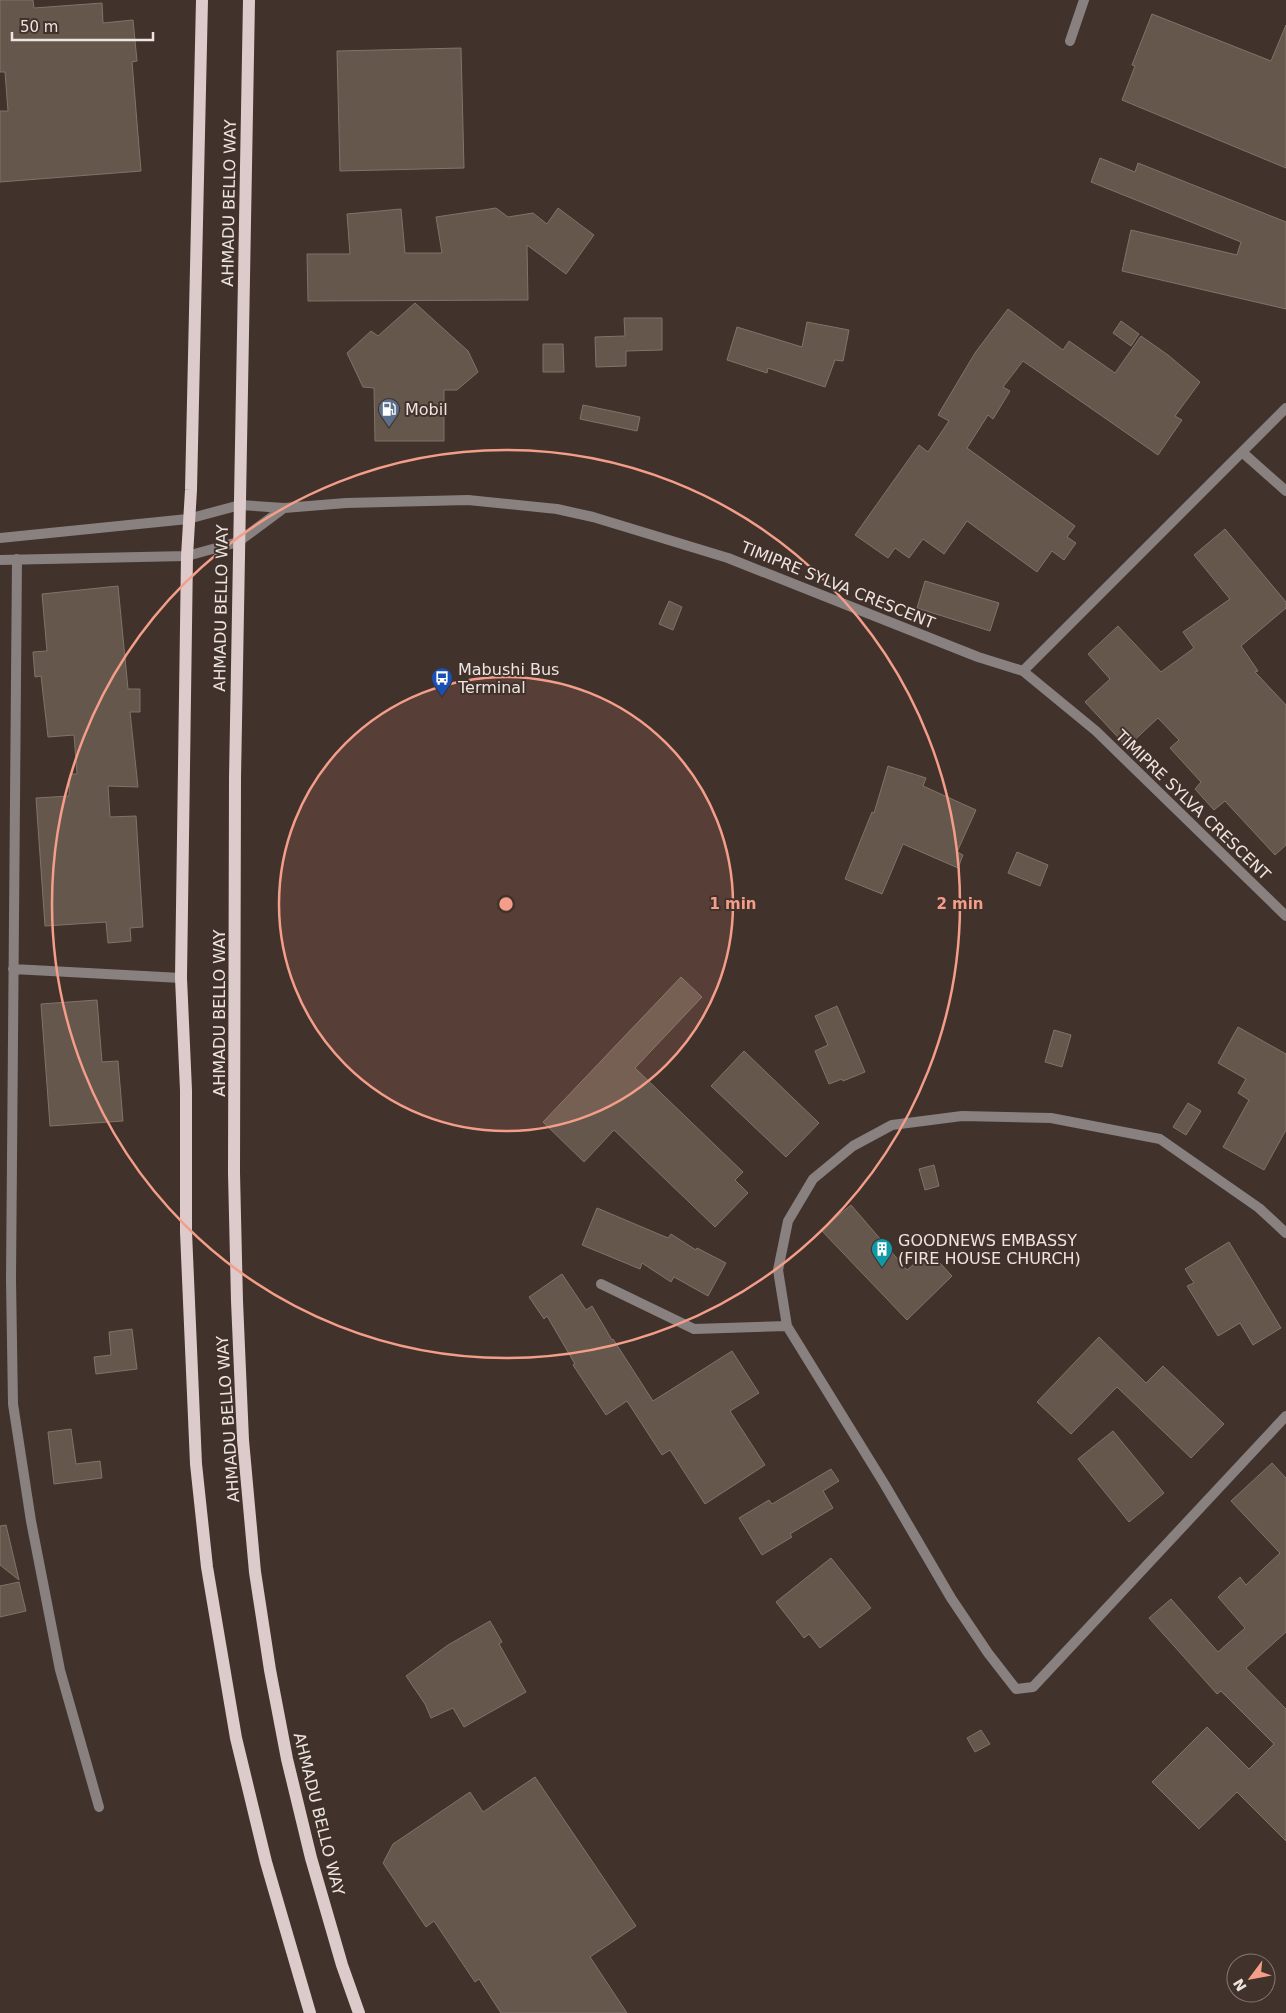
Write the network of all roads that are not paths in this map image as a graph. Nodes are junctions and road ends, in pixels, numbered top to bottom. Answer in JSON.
{"nodes":[{"id":1,"x":202,"y":0,"type":"edge"},
{"id":2,"x":249,"y":0,"type":"edge"},
{"id":3,"x":1084,"y":0,"type":"edge"},
{"id":4,"x":1070,"y":41,"type":"dead end"},
{"id":5,"x":1286,"y":408,"type":"edge"},
{"id":6,"x":1242,"y":452,"type":"junction"},
{"id":7,"x":1286,"y":491,"type":"edge"},
{"id":8,"x":240,"y":505,"type":"junction"},
{"id":9,"x":284,"y":508,"type":"junction"},
{"id":10,"x":188,"y":519,"type":"junction"},
{"id":11,"x":0,"y":538,"type":"edge"},
{"id":12,"x":238,"y":542,"type":"junction"},
{"id":13,"x":187,"y":556,"type":"junction"},
{"id":14,"x":17,"y":559,"type":"junction"},
{"id":15,"x":0,"y":560,"type":"edge"},
{"id":16,"x":1023,"y":671,"type":"junction"},
{"id":17,"x":1286,"y":916,"type":"edge"},
{"id":18,"x":13,"y":968,"type":"junction"},
{"id":19,"x":181,"y":978,"type":"junction"},
{"id":20,"x":1286,"y":1233,"type":"edge"},
{"id":21,"x":601,"y":1284,"type":"dead end"},
{"id":22,"x":787,"y":1326,"type":"junction"},
{"id":23,"x":1286,"y":1416,"type":"edge"},
{"id":24,"x":99,"y":1807,"type":"dead end"},
{"id":25,"x":310,"y":2013,"type":"edge"},
{"id":26,"x":359,"y":2013,"type":"edge"}],
"edges":[{"from":1,"to":10,"type":"main road","name":"AHMADU BELLO WAY"},
{"from":2,"to":8,"type":"main road","name":"AHMADU BELLO WAY"},
{"from":3,"to":4,"type":"street"},
{"from":5,"to":6,"type":"street"},
{"from":6,"to":7,"type":"street"},
{"from":6,"to":16,"type":"street"},
{"from":8,"to":9,"type":"street","name":"TIMIPRE SYLVA CRESCENT"},
{"from":8,"to":10,"type":"street","name":"TIMIPRE SYLVA CRESCENT"},
{"from":8,"to":12,"type":"main road","name":"AHMADU BELLO WAY"},
{"from":9,"to":12,"type":"street"},
{"from":9,"to":16,"type":"street","name":"TIMIPRE SYLVA CRESCENT"},
{"from":10,"to":11,"type":"street","name":"TIMIPRE SYLVA CRESCENT"},
{"from":10,"to":13,"type":"main road","name":"AHMADU BELLO WAY"},
{"from":12,"to":13,"type":"street"},
{"from":12,"to":26,"type":"main road","name":"AHMADU BELLO WAY"},
{"from":13,"to":14,"type":"street"},
{"from":13,"to":19,"type":"main road","name":"AHMADU BELLO WAY"},
{"from":14,"to":15,"type":"street"},
{"from":14,"to":18,"type":"street"},
{"from":16,"to":17,"type":"street","name":"TIMIPRE SYLVA CRESCENT"},
{"from":18,"to":19,"type":"street"},
{"from":18,"to":24,"type":"street"},
{"from":19,"to":25,"type":"main road","name":"AHMADU BELLO WAY"},
{"from":20,"to":22,"type":"street"},
{"from":21,"to":22,"type":"street"},
{"from":22,"to":23,"type":"street"}]}
